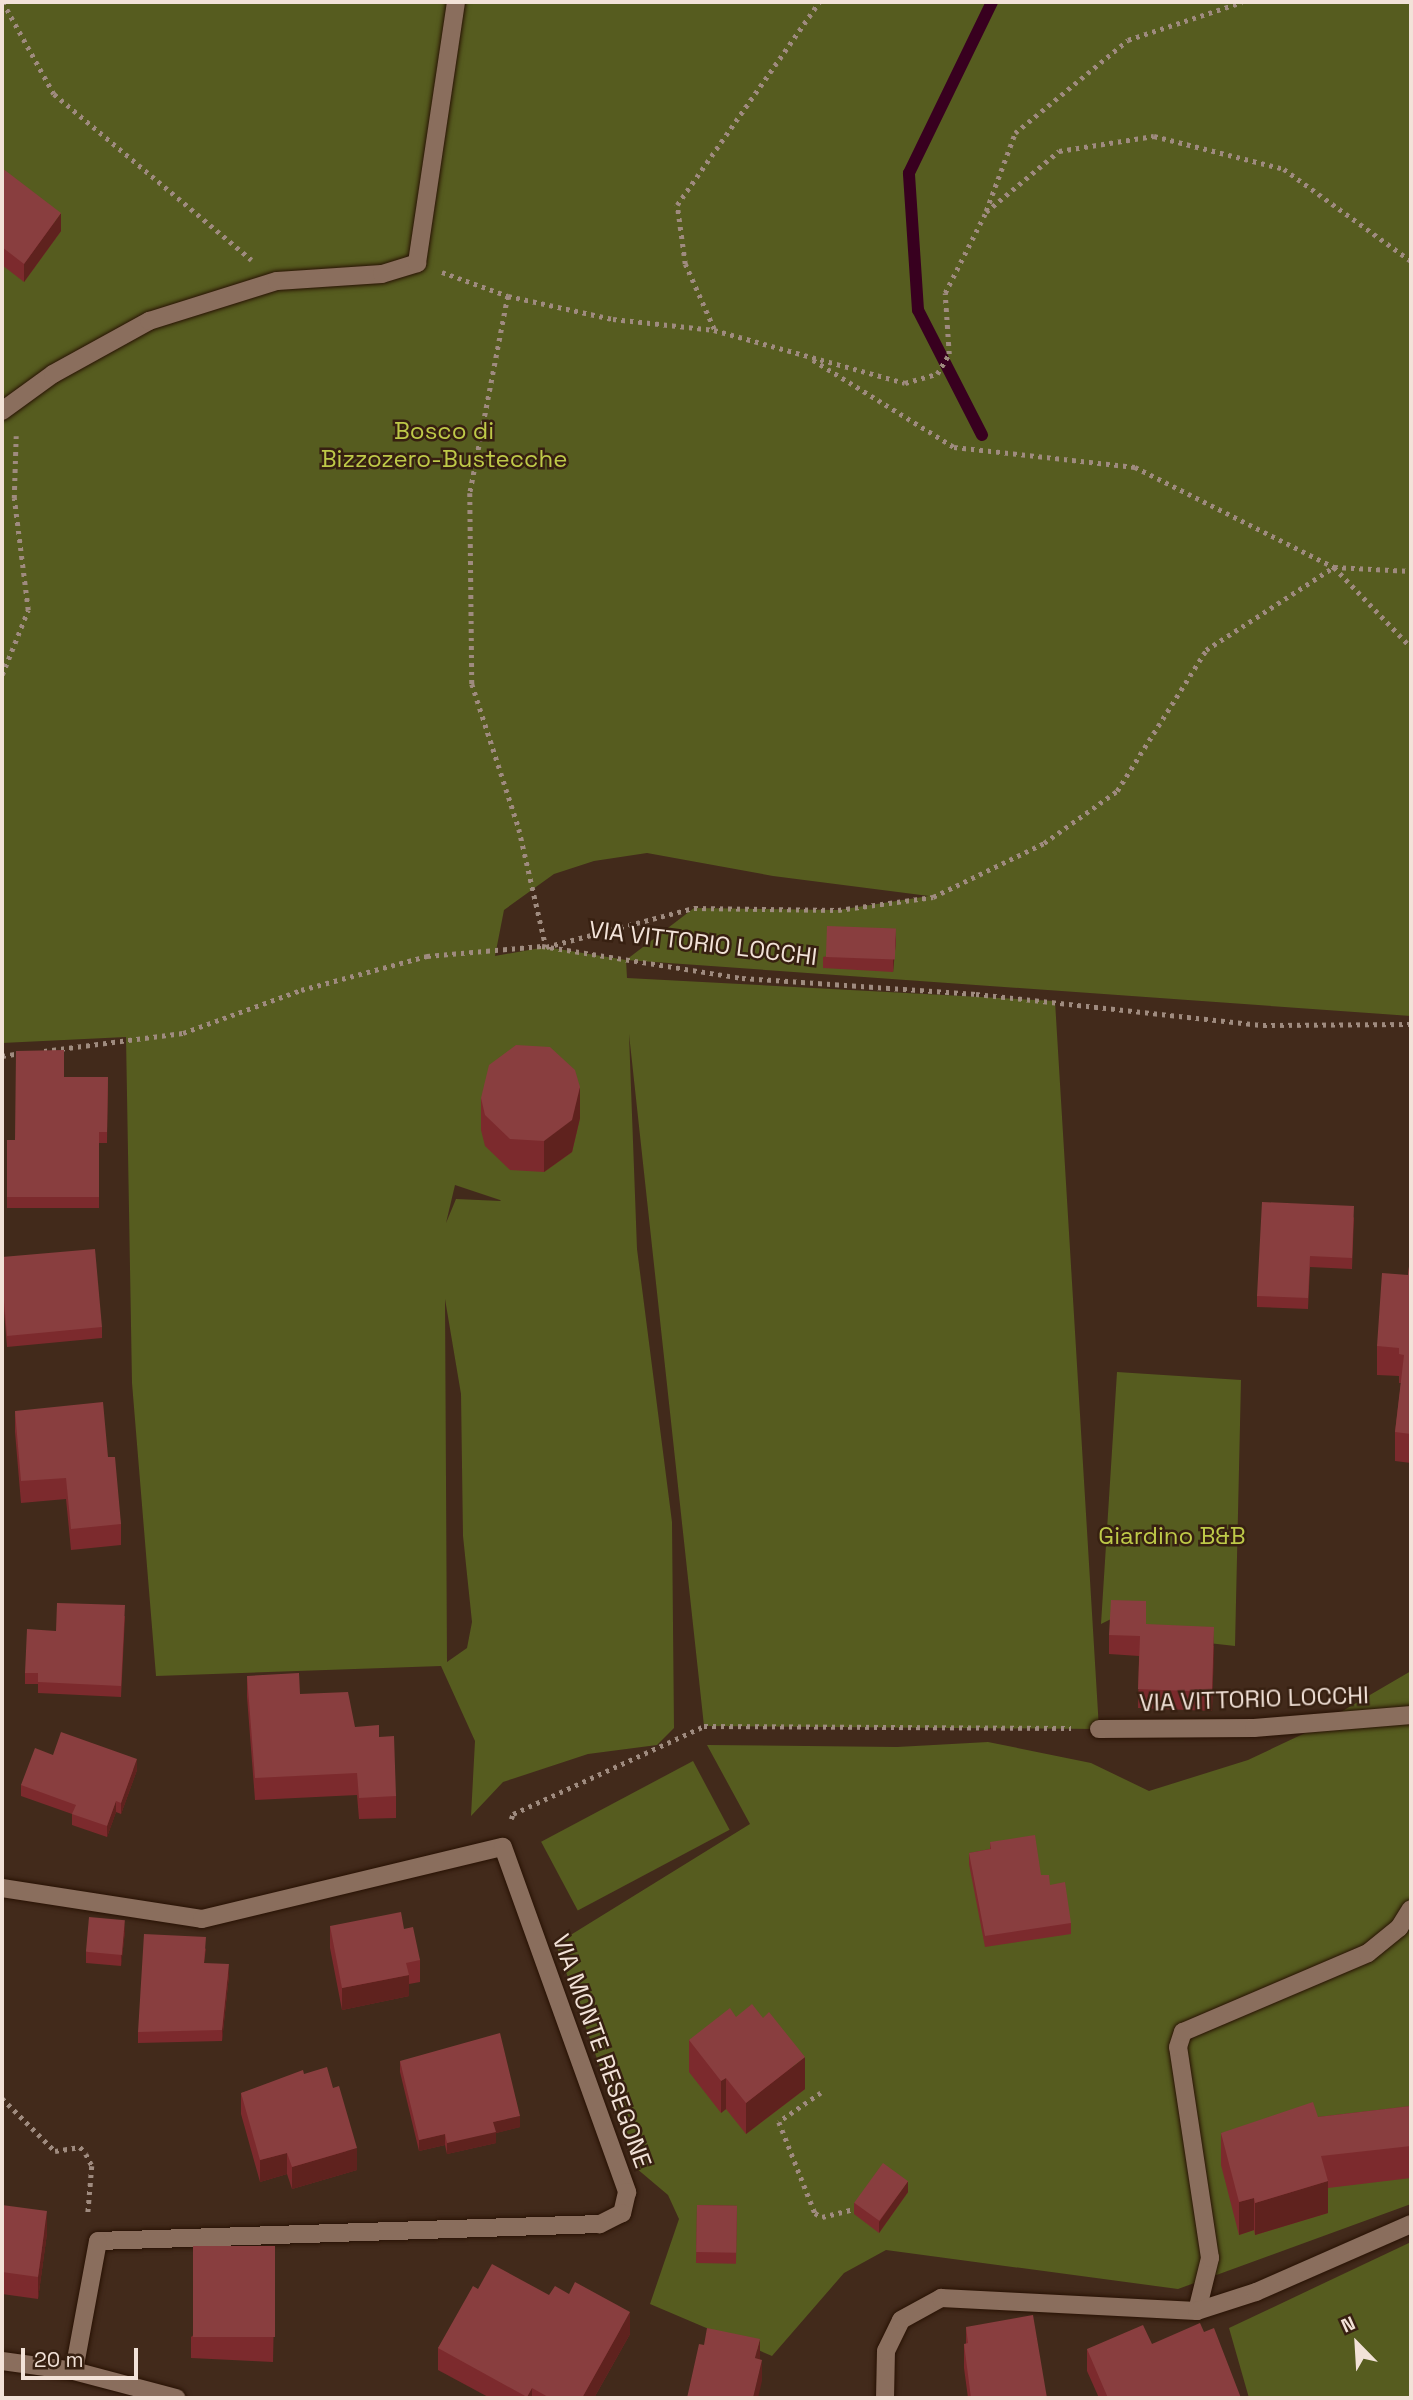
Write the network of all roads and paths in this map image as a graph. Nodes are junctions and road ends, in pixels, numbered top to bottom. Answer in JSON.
{"nodes":[{"id":1,"x":4,"y":2,"type":"edge"},
{"id":2,"x":456,"y":2,"type":"edge"},
{"id":3,"x":819,"y":2,"type":"edge"},
{"id":4,"x":1242,"y":2,"type":"edge"},
{"id":5,"x":986,"y":212,"type":"junction"},
{"id":6,"x":1411,"y":261,"type":"edge"},
{"id":7,"x":417,"y":263,"type":"junction"},
{"id":8,"x":277,"y":281,"type":"junction"},
{"id":9,"x":508,"y":296,"type":"junction"},
{"id":10,"x":714,"y":330,"type":"junction"},
{"id":11,"x":806,"y":356,"type":"junction"},
{"id":12,"x":18,"y":400,"type":"junction"},
{"id":13,"x":2,"y":411,"type":"edge"},
{"id":14,"x":1334,"y":567,"type":"junction"},
{"id":15,"x":1411,"y":571,"type":"edge"},
{"id":16,"x":1411,"y":648,"type":"edge"},
{"id":17,"x":2,"y":675,"type":"edge"},
{"id":18,"x":546,"y":947,"type":"junction"},
{"id":19,"x":1411,"y":1024,"type":"edge"},
{"id":20,"x":38,"y":1051,"type":"edge"},
{"id":21,"x":26,"y":1053,"type":"edge"},
{"id":22,"x":2,"y":1056,"type":"edge"},
{"id":23,"x":1411,"y":1717,"type":"edge"},
{"id":24,"x":1099,"y":1729,"type":"joint"},
{"id":25,"x":503,"y":1847,"type":"junction"},
{"id":26,"x":2,"y":1888,"type":"edge"},
{"id":27,"x":1411,"y":1909,"type":"edge"},
{"id":28,"x":821,"y":2093,"type":"dead end"},
{"id":29,"x":2,"y":2098,"type":"edge"},
{"id":30,"x":858,"y":2208,"type":"edge"},
{"id":31,"x":1411,"y":2224,"type":"edge"},
{"id":32,"x":97,"y":2241,"type":"junction"},
{"id":33,"x":1197,"y":2311,"type":"junction"},
{"id":34,"x":2,"y":2361,"type":"edge"},
{"id":35,"x":74,"y":2371,"type":"junction"},
{"id":36,"x":176,"y":2398,"type":"edge"},
{"id":37,"x":885,"y":2398,"type":"edge"}],
"edges":[{"from":1,"to":8,"type":"path"},
{"from":2,"to":7,"type":"street"},
{"from":3,"to":10,"type":"path"},
{"from":4,"to":5,"type":"path"},
{"from":5,"to":6,"type":"path"},
{"from":5,"to":11,"type":"path"},
{"from":7,"to":8,"type":"street"},
{"from":7,"to":9,"type":"path"},
{"from":8,"to":12,"type":"street"},
{"from":9,"to":10,"type":"path"},
{"from":9,"to":18,"type":"path"},
{"from":10,"to":11,"type":"path"},
{"from":11,"to":14,"type":"path"},
{"from":12,"to":13,"type":"street"},
{"from":12,"to":17,"type":"path"},
{"from":14,"to":15,"type":"path"},
{"from":14,"to":16,"type":"path"},
{"from":14,"to":18,"type":"path"},
{"from":18,"to":19,"type":"path","name":"VIA VITTORIO LOCCHI"},
{"from":18,"to":20,"type":"path","name":"VIA VITTORIO LOCCHI"},
{"from":21,"to":22,"type":"path"},
{"from":23,"to":24,"type":"street","name":"VIA VITTORIO LOCCHI"},
{"from":24,"to":25,"type":"path"},
{"from":25,"to":26,"type":"street"},
{"from":25,"to":32,"type":"street","name":"VIA MONTE RESEGONE"},
{"from":27,"to":33,"type":"street"},
{"from":28,"to":30,"type":"path"},
{"from":29,"to":32,"type":"path"},
{"from":31,"to":33,"type":"street"},
{"from":32,"to":35,"type":"street"},
{"from":33,"to":37,"type":"street"},
{"from":34,"to":35,"type":"street"},
{"from":35,"to":36,"type":"street"}]}
